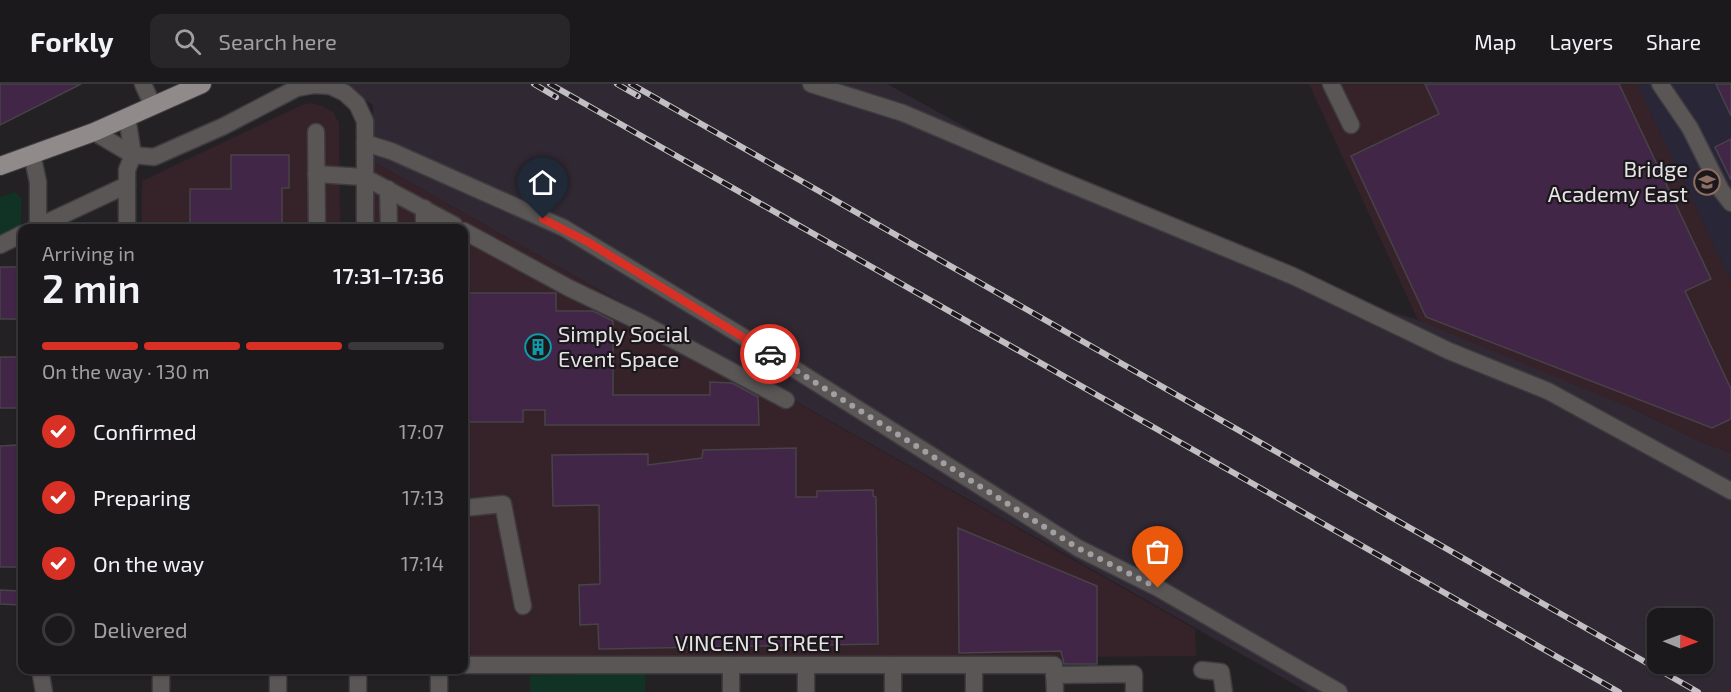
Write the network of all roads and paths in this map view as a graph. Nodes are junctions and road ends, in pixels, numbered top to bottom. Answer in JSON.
{"nodes":[{"id":1,"x":143,"y":84,"type":"edge"},
{"id":2,"x":202,"y":84,"type":"edge"},
{"id":3,"x":811,"y":84,"type":"edge"},
{"id":4,"x":1331,"y":84,"type":"edge"},
{"id":5,"x":1660,"y":84,"type":"edge"},
{"id":6,"x":153,"y":106,"type":"junction"},
{"id":7,"x":127,"y":117,"type":"junction"},
{"id":8,"x":1351,"y":125,"type":"dead end"},
{"id":9,"x":94,"y":132,"type":"junction"},
{"id":10,"x":316,"y":132,"type":"dead end"},
{"id":11,"x":365,"y":143,"type":"junction"},
{"id":12,"x":32,"y":154,"type":"junction"},
{"id":13,"x":133,"y":155,"type":"junction"},
{"id":14,"x":0,"y":166,"type":"edge"},
{"id":15,"x":316,"y":174,"type":"junction"},
{"id":16,"x":364,"y":177,"type":"junction"},
{"id":17,"x":127,"y":185,"type":"junction"},
{"id":18,"x":388,"y":189,"type":"junction"},
{"id":19,"x":1731,"y":203,"type":"edge"},
{"id":20,"x":424,"y":208,"type":"junction"},
{"id":21,"x":37,"y":224,"type":"edge"},
{"id":22,"x":45,"y":224,"type":"edge"},
{"id":23,"x":127,"y":224,"type":"edge"},
{"id":24,"x":317,"y":224,"type":"edge"},
{"id":25,"x":365,"y":224,"type":"edge"},
{"id":26,"x":389,"y":224,"type":"edge"},
{"id":27,"x":424,"y":224,"type":"edge"},
{"id":28,"x":451,"y":224,"type":"edge"},
{"id":29,"x":468,"y":234,"type":"edge"},
{"id":30,"x":18,"y":236,"type":"edge"},
{"id":31,"x":0,"y":245,"type":"edge"},
{"id":32,"x":786,"y":400,"type":"dead end"},
{"id":33,"x":1731,"y":491,"type":"edge"},
{"id":34,"x":468,"y":508,"type":"edge"},
{"id":35,"x":523,"y":606,"type":"dead end"},
{"id":36,"x":468,"y":665,"type":"edge"},
{"id":37,"x":732,"y":665,"type":"junction"},
{"id":38,"x":806,"y":665,"type":"junction"},
{"id":39,"x":893,"y":665,"type":"junction"},
{"id":40,"x":974,"y":665,"type":"junction"},
{"id":41,"x":1202,"y":670,"type":"dead end"},
{"id":42,"x":41,"y":674,"type":"edge"},
{"id":43,"x":161,"y":674,"type":"edge"},
{"id":44,"x":278,"y":674,"type":"edge"},
{"id":45,"x":358,"y":674,"type":"edge"},
{"id":46,"x":439,"y":674,"type":"edge"},
{"id":47,"x":1055,"y":677,"type":"edge"},
{"id":48,"x":44,"y":692,"type":"edge"},
{"id":49,"x":161,"y":692,"type":"edge"},
{"id":50,"x":278,"y":692,"type":"edge"},
{"id":51,"x":358,"y":692,"type":"edge"},
{"id":52,"x":439,"y":692,"type":"edge"},
{"id":53,"x":731,"y":692,"type":"edge"},
{"id":54,"x":806,"y":692,"type":"edge"},
{"id":55,"x":893,"y":692,"type":"edge"},
{"id":56,"x":974,"y":692,"type":"edge"},
{"id":57,"x":1134,"y":692,"type":"edge"},
{"id":58,"x":1224,"y":692,"type":"edge"},
{"id":59,"x":1339,"y":692,"type":"edge"}],
"edges":[{"from":1,"to":6,"type":"street"},
{"from":2,"to":6,"type":"main road"},
{"from":3,"to":33,"type":"street"},
{"from":4,"to":8,"type":"street"},
{"from":5,"to":19,"type":"street"},
{"from":6,"to":7,"type":"main road"},
{"from":7,"to":9,"type":"main road"},
{"from":7,"to":13,"type":"street"},
{"from":9,"to":12,"type":"main road"},
{"from":9,"to":13,"type":"street"},
{"from":10,"to":15,"type":"street"},
{"from":11,"to":13,"type":"street"},
{"from":11,"to":16,"type":"street"},
{"from":11,"to":59,"type":"street"},
{"from":12,"to":14,"type":"main road"},
{"from":12,"to":21,"type":"street"},
{"from":13,"to":17,"type":"street"},
{"from":15,"to":16,"type":"street"},
{"from":15,"to":24,"type":"street"},
{"from":16,"to":18,"type":"street"},
{"from":16,"to":25,"type":"street"},
{"from":17,"to":22,"type":"street"},
{"from":17,"to":23,"type":"street"},
{"from":18,"to":20,"type":"street"},
{"from":18,"to":26,"type":"street"},
{"from":20,"to":27,"type":"street"},
{"from":20,"to":28,"type":"street"},
{"from":29,"to":32,"type":"street"},
{"from":30,"to":31,"type":"street"},
{"from":34,"to":35,"type":"street"},
{"from":36,"to":37,"type":"street","name":"VINCENT STREET"},
{"from":37,"to":38,"type":"street","name":"VINCENT STREET"},
{"from":37,"to":53,"type":"street"},
{"from":38,"to":39,"type":"street","name":"VINCENT STREET"},
{"from":38,"to":54,"type":"street"},
{"from":39,"to":40,"type":"street","name":"VINCENT STREET"},
{"from":39,"to":55,"type":"street"},
{"from":40,"to":47,"type":"street","name":"VINCENT STREET"},
{"from":40,"to":56,"type":"street"},
{"from":41,"to":58,"type":"street"},
{"from":42,"to":48,"type":"street"},
{"from":43,"to":49,"type":"street"},
{"from":44,"to":50,"type":"street"},
{"from":45,"to":51,"type":"street"},
{"from":46,"to":52,"type":"street"},
{"from":47,"to":57,"type":"street","name":"VINCENT STREET"}]}
